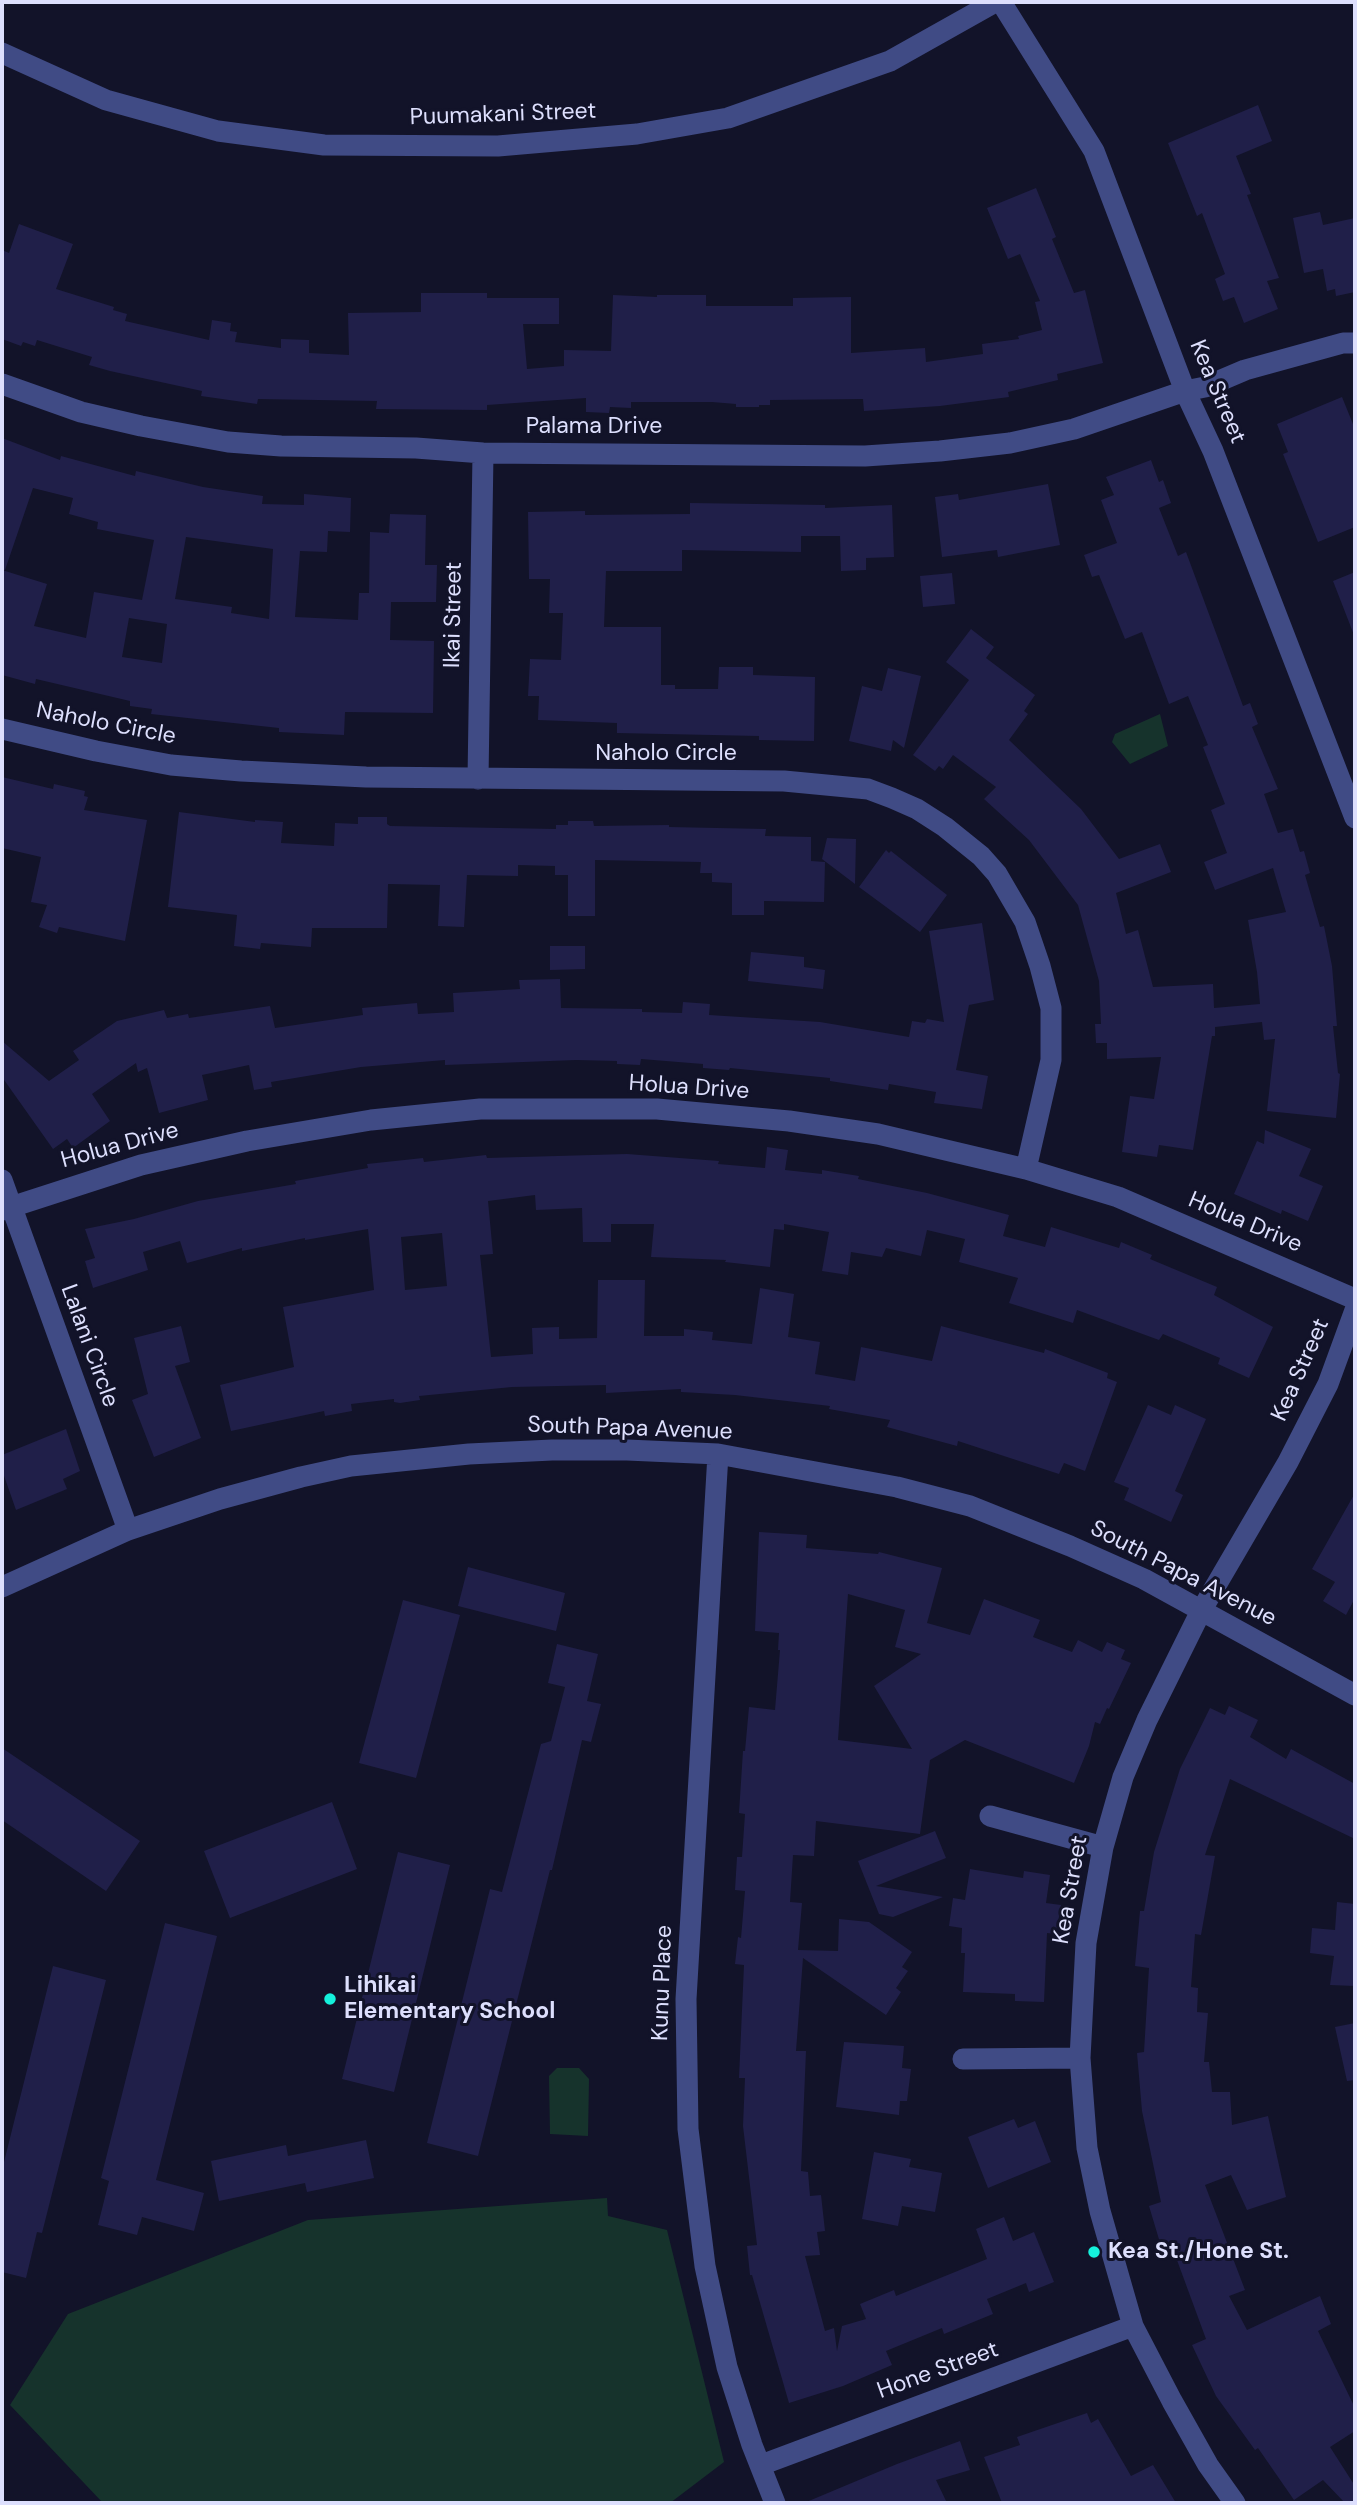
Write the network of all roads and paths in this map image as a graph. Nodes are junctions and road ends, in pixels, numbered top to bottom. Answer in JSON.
{"nodes":[{"id":1,"x":998,"y":2,"type":"edge"},
{"id":2,"x":2,"y":53,"type":"edge"},
{"id":3,"x":1355,"y":343,"type":"edge"},
{"id":4,"x":2,"y":384,"type":"edge"},
{"id":5,"x":1185,"y":391,"type":"junction"},
{"id":6,"x":483,"y":453,"type":"junction"},
{"id":7,"x":2,"y":729,"type":"edge"},
{"id":8,"x":478,"y":779,"type":"junction"},
{"id":9,"x":1355,"y":818,"type":"edge"},
{"id":10,"x":1026,"y":1169,"type":"junction"},
{"id":11,"x":2,"y":1180,"type":"edge"},
{"id":12,"x":6,"y":1208,"type":"edge"},
{"id":13,"x":1355,"y":1299,"type":"edge"},
{"id":14,"x":1355,"y":1310,"type":"edge"},
{"id":15,"x":718,"y":1454,"type":"junction"},
{"id":16,"x":128,"y":1530,"type":"junction"},
{"id":17,"x":2,"y":1587,"type":"edge"},
{"id":18,"x":1201,"y":1611,"type":"junction"},
{"id":19,"x":1355,"y":1695,"type":"edge"},
{"id":20,"x":990,"y":1816,"type":"dead end"},
{"id":21,"x":1103,"y":1847,"type":"junction"},
{"id":22,"x":1080,"y":2058,"type":"junction"},
{"id":23,"x":963,"y":2059,"type":"dead end"},
{"id":24,"x":1133,"y":2326,"type":"junction"},
{"id":25,"x":761,"y":2465,"type":"junction"},
{"id":26,"x":775,"y":2503,"type":"edge"},
{"id":27,"x":1235,"y":2503,"type":"edge"}],
"edges":[{"from":1,"to":2,"type":"street","name":"Puumakani Street"},
{"from":1,"to":5,"type":"street","name":"Kea Street"},
{"from":3,"to":5,"type":"street","name":"Palama Drive"},
{"from":4,"to":6,"type":"street","name":"Palama Drive"},
{"from":5,"to":6,"type":"street","name":"Palama Drive"},
{"from":5,"to":9,"type":"street","name":"Kea Street"},
{"from":6,"to":8,"type":"street","name":"Ikai Street"},
{"from":7,"to":8,"type":"street","name":"Naholo Circle"},
{"from":8,"to":10,"type":"street","name":"Naholo Circle"},
{"from":10,"to":12,"type":"street","name":"Holua Drive"},
{"from":10,"to":13,"type":"street","name":"Holua Drive"},
{"from":11,"to":12,"type":"street","name":"Lalani Circle"},
{"from":12,"to":16,"type":"street","name":"Lalani Circle"},
{"from":14,"to":18,"type":"street","name":"Kea Street"},
{"from":15,"to":16,"type":"street","name":"South Papa Avenue"},
{"from":15,"to":18,"type":"street","name":"South Papa Avenue"},
{"from":15,"to":25,"type":"street","name":"Kunu Place"},
{"from":16,"to":17,"type":"street","name":"South Papa Avenue"},
{"from":18,"to":19,"type":"street","name":"South Papa Avenue"},
{"from":18,"to":21,"type":"street","name":"Kea Street"},
{"from":20,"to":21,"type":"street"},
{"from":21,"to":22,"type":"street","name":"Kea Street"},
{"from":22,"to":23,"type":"street"},
{"from":22,"to":24,"type":"street","name":"Kea Street"},
{"from":24,"to":25,"type":"street","name":"Hone Street"},
{"from":24,"to":27,"type":"street","name":"Kea Street"},
{"from":25,"to":26,"type":"street","name":"Kunu Place"}]}
